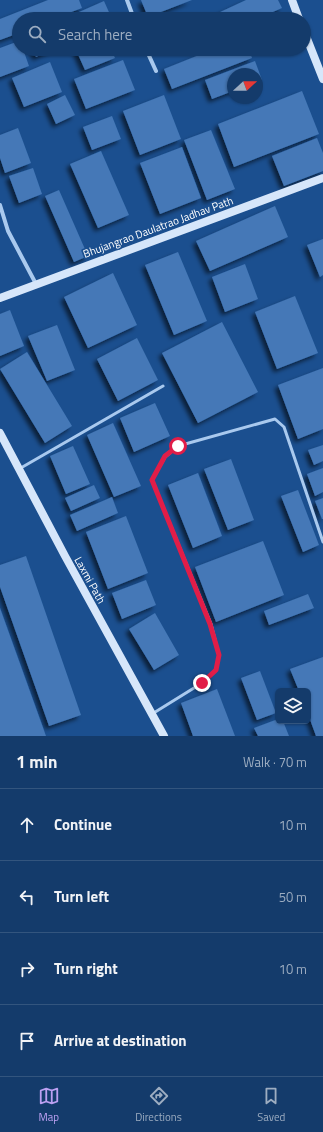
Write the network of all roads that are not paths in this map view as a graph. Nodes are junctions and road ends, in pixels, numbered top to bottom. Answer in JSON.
{"nodes":[{"id":1,"x":126,"y":0,"type":"edge"},
{"id":2,"x":292,"y":0,"type":"edge"},
{"id":3,"x":131,"y":12,"type":"edge"},
{"id":4,"x":296,"y":12,"type":"edge"},
{"id":5,"x":311,"y":49,"type":"edge"},
{"id":6,"x":149,"y":56,"type":"edge"},
{"id":7,"x":156,"y":71,"type":"dead end"},
{"id":8,"x":323,"y":79,"type":"edge"},
{"id":9,"x":323,"y":178,"type":"edge"},
{"id":10,"x":0,"y":205,"type":"edge"},
{"id":11,"x":36,"y":284,"type":"junction"},
{"id":12,"x":0,"y":298,"type":"edge"},
{"id":13,"x":163,"y":386,"type":"dead end"},
{"id":14,"x":0,"y":433,"type":"edge"},
{"id":15,"x":19,"y":469,"type":"junction"},
{"id":16,"x":323,"y":542,"type":"edge"},
{"id":17,"x":152,"y":714,"type":"junction"},
{"id":18,"x":164,"y":736,"type":"edge"}],
"edges":[{"from":1,"to":3,"type":"street"},
{"from":2,"to":4,"type":"street"},
{"from":5,"to":8,"type":"street"},
{"from":6,"to":7,"type":"street"},
{"from":9,"to":11,"type":"street","name":"Bhujangrao Daulatrao Jadhav Path"},
{"from":10,"to":11,"type":"street"},
{"from":11,"to":12,"type":"street","name":"Bhujangrao Daulatrao Jadhav Path"},
{"from":13,"to":15,"type":"lane"},
{"from":14,"to":15,"type":"street","name":"Laxmi Path"},
{"from":15,"to":17,"type":"street","name":"Laxmi Path"},
{"from":16,"to":17,"type":"lane"},
{"from":17,"to":18,"type":"street","name":"Laxmi Path"}]}
